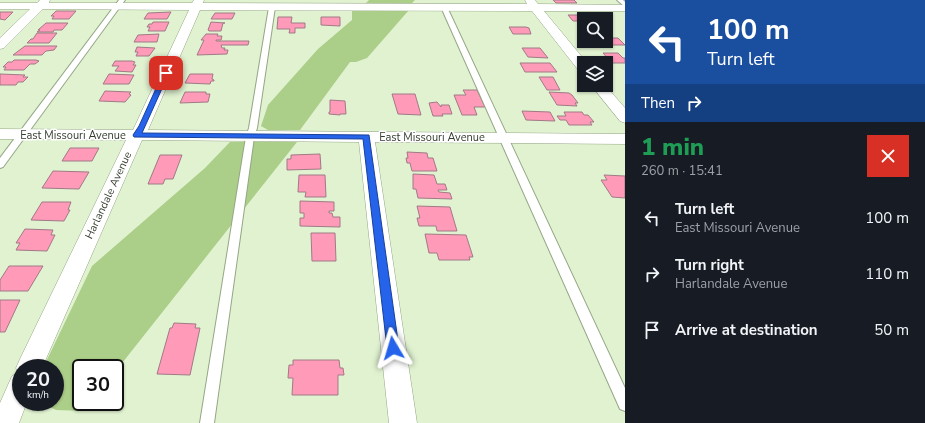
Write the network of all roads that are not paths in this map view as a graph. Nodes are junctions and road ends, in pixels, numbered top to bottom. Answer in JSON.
{"nodes":[{"id":1,"x":620,"y":0,"type":"edge"},
{"id":2,"x":43,"y":3,"type":"edge"},
{"id":3,"x":120,"y":3,"type":"edge"},
{"id":4,"x":197,"y":3,"type":"edge"},
{"id":5,"x":353,"y":4,"type":"edge"},
{"id":6,"x":532,"y":4,"type":"edge"},
{"id":7,"x":625,"y":5,"type":"edge"},
{"id":8,"x":0,"y":6,"type":"edge"},
{"id":9,"x":272,"y":7,"type":"junction"},
{"id":10,"x":444,"y":7,"type":"junction"},
{"id":11,"x":625,"y":8,"type":"edge"},
{"id":12,"x":0,"y":45,"type":"edge"},
{"id":13,"x":577,"y":59,"type":"edge"},
{"id":14,"x":604,"y":92,"type":"edge"},
{"id":15,"x":625,"y":118,"type":"edge"},
{"id":16,"x":0,"y":134,"type":"edge"},
{"id":17,"x":23,"y":135,"type":"junction"},
{"id":18,"x":137,"y":135,"type":"junction"},
{"id":19,"x":250,"y":136,"type":"junction"},
{"id":20,"x":366,"y":137,"type":"junction"},
{"id":21,"x":503,"y":138,"type":"junction"},
{"id":22,"x":625,"y":139,"type":"edge"},
{"id":23,"x":0,"y":166,"type":"edge"},
{"id":24,"x":33,"y":359,"type":"edge"},
{"id":25,"x":625,"y":404,"type":"edge"},
{"id":26,"x":12,"y":407,"type":"edge"},
{"id":27,"x":5,"y":423,"type":"edge"},
{"id":28,"x":207,"y":423,"type":"edge"},
{"id":29,"x":403,"y":423,"type":"edge"}],
"edges":[{"from":1,"to":7,"type":"lane"},
{"from":2,"to":3,"type":"street"},
{"from":2,"to":8,"type":"street"},
{"from":2,"to":12,"type":"street"},
{"from":3,"to":4,"type":"street"},
{"from":3,"to":17,"type":"lane"},
{"from":4,"to":9,"type":"street"},
{"from":4,"to":18,"type":"street","name":"Harlandale Avenue"},
{"from":5,"to":9,"type":"street"},
{"from":5,"to":10,"type":"street"},
{"from":6,"to":10,"type":"street"},
{"from":6,"to":11,"type":"street"},
{"from":6,"to":13,"type":"street"},
{"from":9,"to":19,"type":"lane"},
{"from":10,"to":21,"type":"lane"},
{"from":14,"to":15,"type":"street"},
{"from":16,"to":17,"type":"street","name":"East Missouri Avenue"},
{"from":17,"to":18,"type":"street","name":"East Missouri Avenue"},
{"from":17,"to":23,"type":"lane"},
{"from":18,"to":19,"type":"street","name":"East Missouri Avenue"},
{"from":18,"to":24,"type":"street","name":"Harlandale Avenue"},
{"from":19,"to":20,"type":"street","name":"East Missouri Avenue"},
{"from":19,"to":28,"type":"lane"},
{"from":20,"to":21,"type":"street","name":"East Missouri Avenue"},
{"from":20,"to":29,"type":"street"},
{"from":21,"to":22,"type":"street","name":"East Missouri Avenue"},
{"from":21,"to":25,"type":"lane"},
{"from":26,"to":27,"type":"street"}]}
